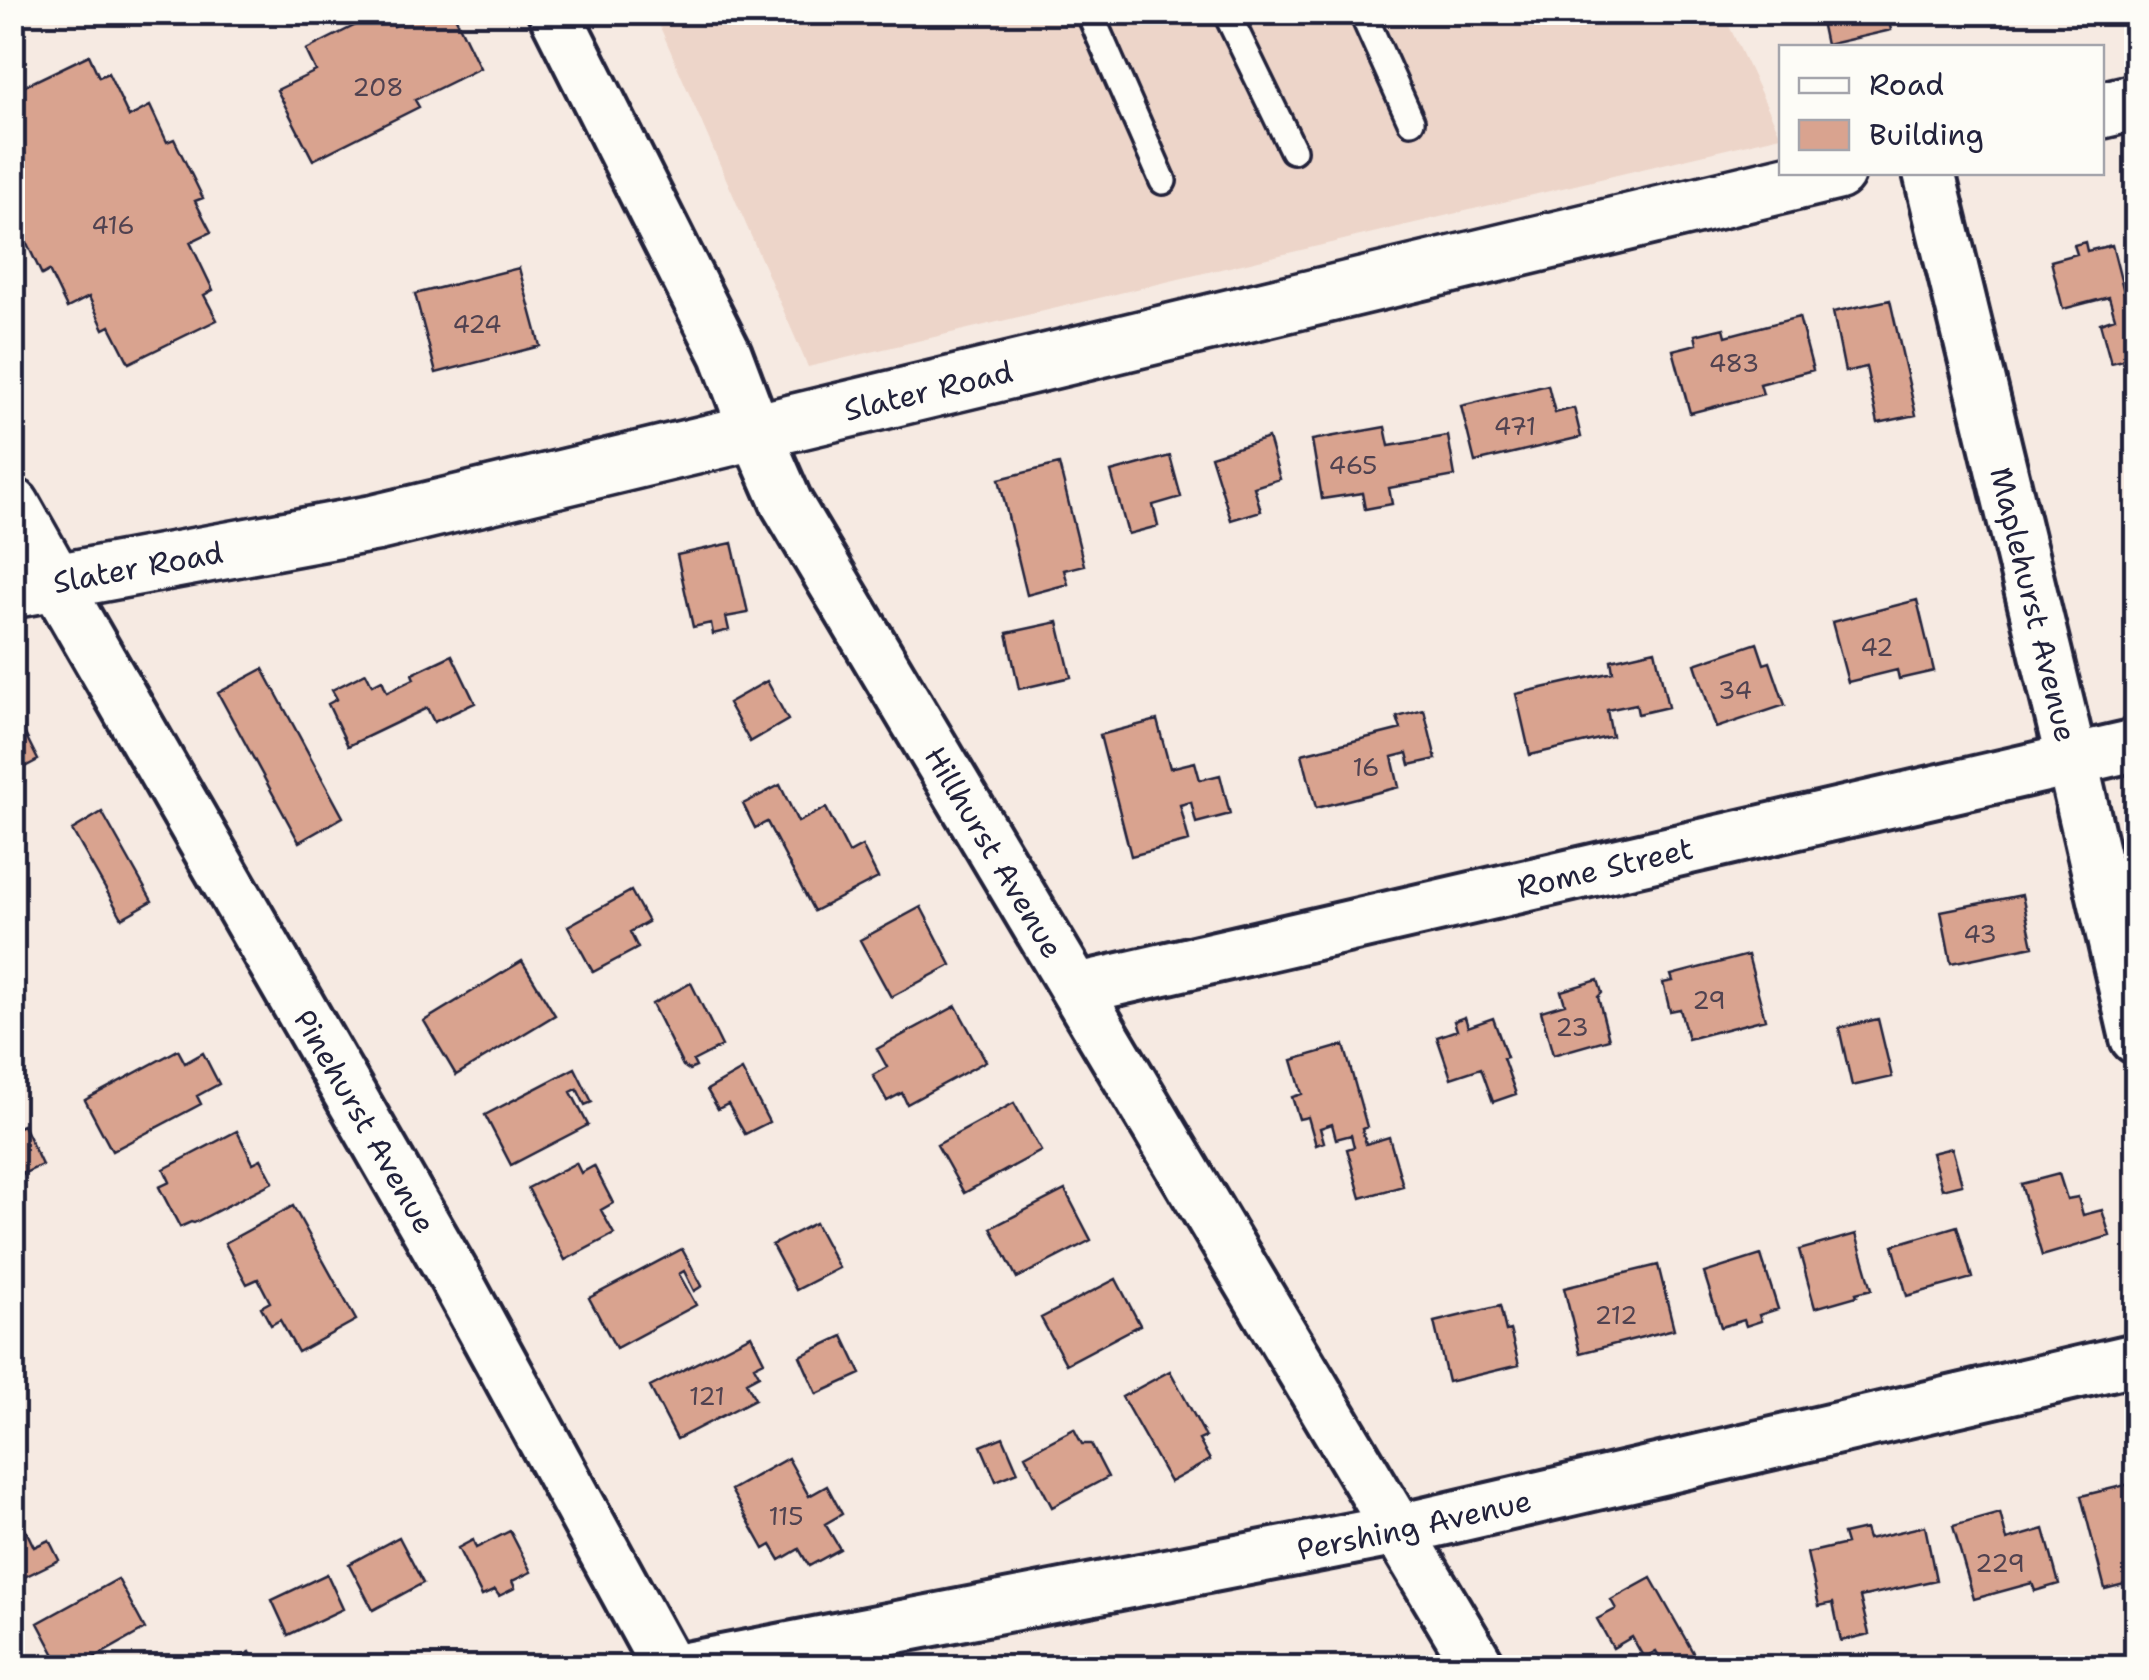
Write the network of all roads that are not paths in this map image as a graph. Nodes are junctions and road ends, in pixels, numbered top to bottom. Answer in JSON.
{"nodes":[{"id":1,"x":554,"y":12,"type":"edge"},
{"id":2,"x":1089,"y":12,"type":"edge"},
{"id":3,"x":1226,"y":12,"type":"edge"},
{"id":4,"x":1362,"y":12,"type":"edge"},
{"id":5,"x":2136,"y":102,"type":"edge"},
{"id":6,"x":2104,"y":110,"type":"edge"},
{"id":7,"x":1411,"y":121,"type":"dead end"},
{"id":8,"x":1292,"y":150,"type":"dead end"},
{"id":9,"x":1824,"y":175,"type":"edge"},
{"id":10,"x":1930,"y":175,"type":"edge"},
{"id":11,"x":1164,"y":181,"type":"dead end"},
{"id":12,"x":755,"y":431,"type":"junction"},
{"id":13,"x":12,"y":506,"type":"edge"},
{"id":14,"x":34,"y":586,"type":"edge"},
{"id":15,"x":2136,"y":746,"type":"edge"},
{"id":16,"x":2072,"y":760,"type":"junction"},
{"id":17,"x":1077,"y":989,"type":"junction"},
{"id":18,"x":2136,"y":1038,"type":"edge"},
{"id":19,"x":2136,"y":1358,"type":"edge"},
{"id":20,"x":1398,"y":1530,"type":"junction"},
{"id":21,"x":668,"y":1668,"type":"edge"},
{"id":22,"x":686,"y":1668,"type":"edge"},
{"id":23,"x":1480,"y":1668,"type":"edge"}],
"edges":[{"from":1,"to":12,"type":"street","name":"Hillhurst Avenue"},
{"from":2,"to":11,"type":"lane"},
{"from":3,"to":8,"type":"lane"},
{"from":4,"to":7,"type":"lane"},
{"from":5,"to":6,"type":"main road"},
{"from":9,"to":12,"type":"main road","name":"Slater Road"},
{"from":10,"to":16,"type":"street","name":"Maplehurst Avenue"},
{"from":12,"to":14,"type":"main road","name":"Slater Road"},
{"from":12,"to":17,"type":"street","name":"Hillhurst Avenue"},
{"from":13,"to":14,"type":"main road"},
{"from":14,"to":21,"type":"street","name":"Pinehurst Avenue"},
{"from":15,"to":16,"type":"street","name":"Rome Street"},
{"from":16,"to":17,"type":"street","name":"Rome Street"},
{"from":16,"to":18,"type":"street","name":"Maplehurst Avenue"},
{"from":17,"to":20,"type":"street","name":"Hillhurst Avenue"},
{"from":19,"to":20,"type":"street","name":"Pershing Avenue"},
{"from":20,"to":22,"type":"street","name":"Pershing Avenue"},
{"from":20,"to":23,"type":"street","name":"Hillhurst Avenue"}]}
